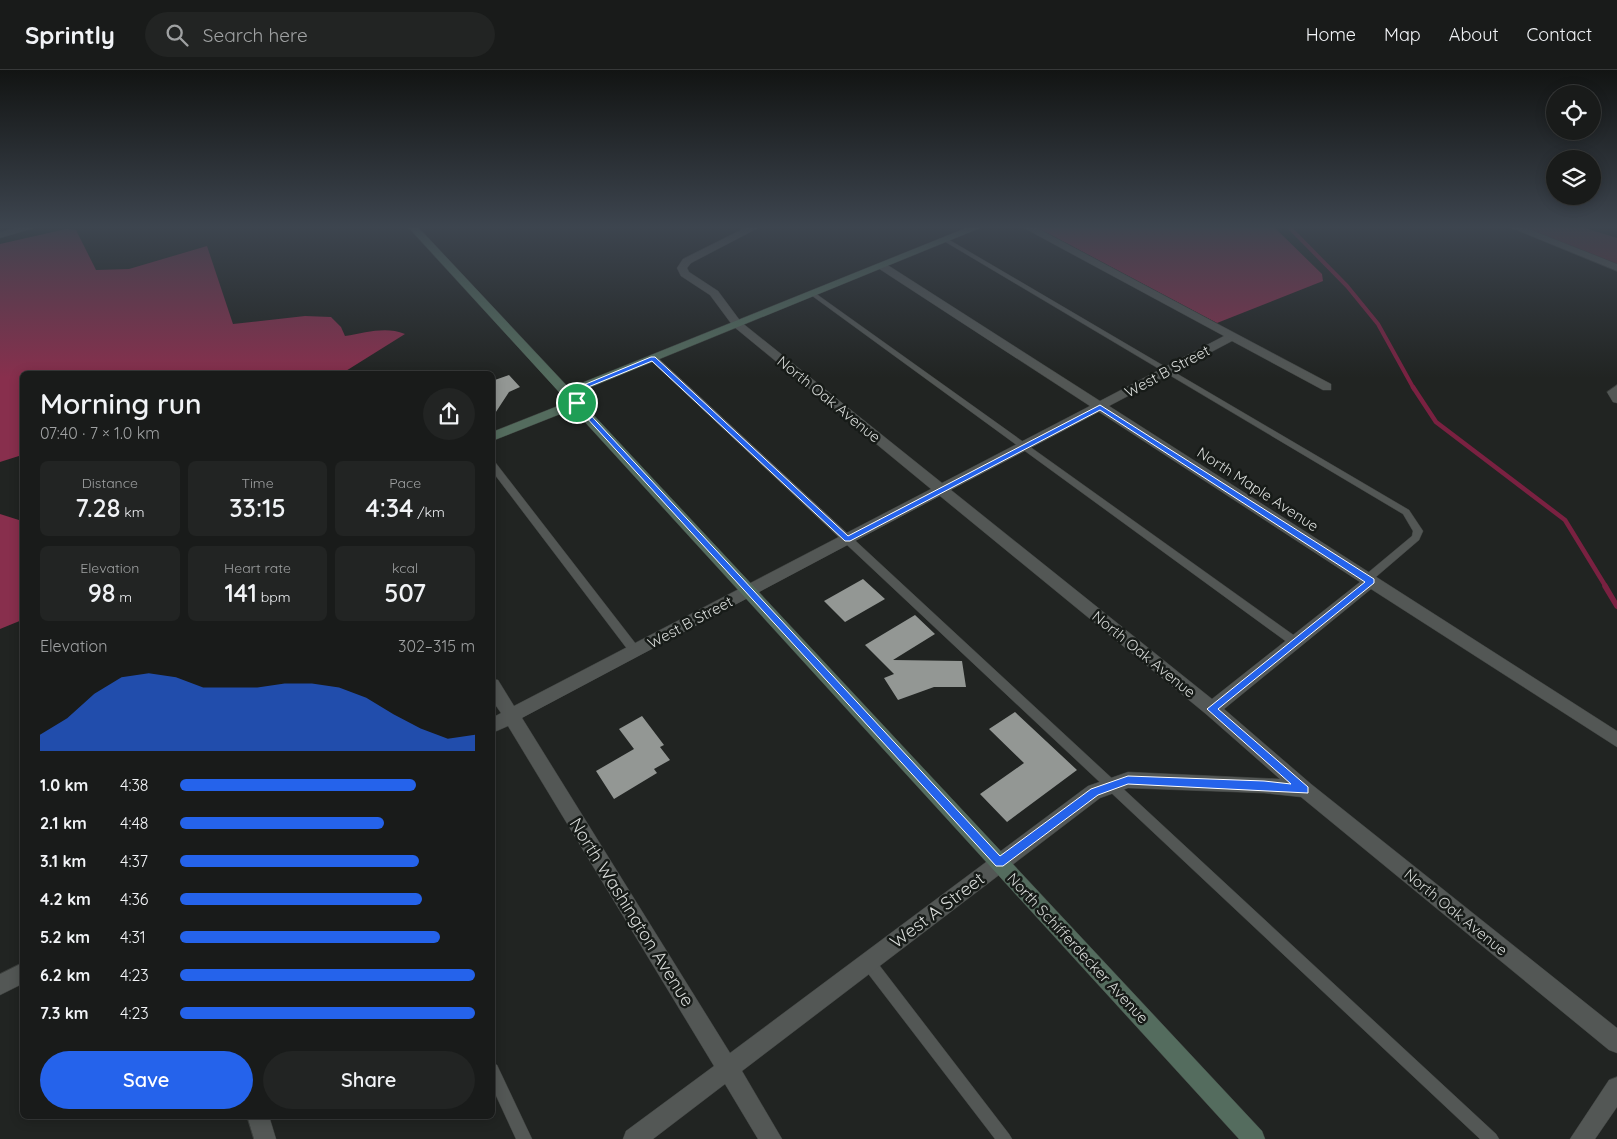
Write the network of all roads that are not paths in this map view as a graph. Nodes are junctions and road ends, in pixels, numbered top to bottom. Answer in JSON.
{"nodes":[{"id":1,"x":460,"y":278,"type":"edge"},
{"id":2,"x":691,"y":278,"type":"edge"},
{"id":3,"x":853,"y":278,"type":"edge"},
{"id":4,"x":900,"y":278,"type":"edge"},
{"id":5,"x":1010,"y":278,"type":"edge"},
{"id":6,"x":1122,"y":278,"type":"edge"},
{"id":7,"x":813,"y":294,"type":"junction"},
{"id":8,"x":737,"y":324,"type":"junction"},
{"id":9,"x":1231,"y":337,"type":"junction"},
{"id":10,"x":653,"y":358,"type":"junction"},
{"id":11,"x":1168,"y":371,"type":"junction"},
{"id":12,"x":1328,"y":387,"type":"dead end"},
{"id":13,"x":572,"y":398,"type":"junction"},
{"id":14,"x":1100,"y":407,"type":"junction"},
{"id":15,"x":495,"y":436,"type":"edge"},
{"id":16,"x":1023,"y":448,"type":"junction"},
{"id":17,"x":495,"y":468,"type":"edge"},
{"id":18,"x":942,"y":491,"type":"junction"},
{"id":19,"x":848,"y":540,"type":"junction"},
{"id":20,"x":1369,"y":580,"type":"junction"},
{"id":21,"x":750,"y":591,"type":"junction"},
{"id":22,"x":1295,"y":642,"type":"junction"},
{"id":23,"x":635,"y":651,"type":"junction"},
{"id":24,"x":495,"y":690,"type":"edge"},
{"id":25,"x":1212,"y":709,"type":"junction"},
{"id":26,"x":511,"y":716,"type":"junction"},
{"id":27,"x":495,"y":724,"type":"edge"},
{"id":28,"x":1617,"y":740,"type":"edge"},
{"id":29,"x":1110,"y":784,"type":"junction"},
{"id":30,"x":1305,"y":790,"type":"junction"},
{"id":31,"x":999,"y":863,"type":"junction"},
{"id":32,"x":868,"y":962,"type":"junction"},
{"id":33,"x":20,"y":974,"type":"edge"},
{"id":34,"x":0,"y":985,"type":"edge"},
{"id":35,"x":1617,"y":1042,"type":"edge"},
{"id":36,"x":728,"y":1068,"type":"junction"},
{"id":37,"x":495,"y":1076,"type":"edge"},
{"id":38,"x":1617,"y":1088,"type":"edge"},
{"id":39,"x":259,"y":1119,"type":"edge"},
{"id":40,"x":265,"y":1139,"type":"edge"},
{"id":41,"x":524,"y":1139,"type":"edge"},
{"id":42,"x":634,"y":1139,"type":"edge"},
{"id":43,"x":771,"y":1139,"type":"edge"},
{"id":44,"x":1004,"y":1139,"type":"edge"},
{"id":45,"x":1254,"y":1139,"type":"edge"},
{"id":46,"x":1491,"y":1139,"type":"edge"},
{"id":47,"x":1580,"y":1139,"type":"edge"}],
"edges":[{"from":1,"to":13,"type":"main road","name":"North Schifferdecker Avenue"},
{"from":2,"to":8,"type":"street","name":"North Oak Avenue"},
{"from":3,"to":7,"type":"main road"},
{"from":4,"to":14,"type":"street","name":"North Maple Avenue"},
{"from":5,"to":11,"type":"lane"},
{"from":6,"to":9,"type":"street"},
{"from":7,"to":8,"type":"main road"},
{"from":7,"to":16,"type":"lane"},
{"from":8,"to":10,"type":"main road"},
{"from":8,"to":18,"type":"street","name":"North Oak Avenue"},
{"from":9,"to":11,"type":"street","name":"West B Street"},
{"from":9,"to":12,"type":"street"},
{"from":10,"to":13,"type":"main road"},
{"from":10,"to":19,"type":"lane"},
{"from":11,"to":14,"type":"street","name":"West B Street"},
{"from":11,"to":20,"type":"lane"},
{"from":13,"to":15,"type":"main road"},
{"from":13,"to":21,"type":"main road","name":"North Schifferdecker Avenue"},
{"from":14,"to":16,"type":"street","name":"West B Street"},
{"from":14,"to":20,"type":"street","name":"North Maple Avenue"},
{"from":16,"to":18,"type":"street","name":"West B Street"},
{"from":16,"to":22,"type":"lane"},
{"from":17,"to":23,"type":"lane"},
{"from":18,"to":19,"type":"street","name":"West B Street"},
{"from":18,"to":25,"type":"street","name":"North Oak Avenue"},
{"from":19,"to":21,"type":"street","name":"West B Street"},
{"from":19,"to":29,"type":"lane"},
{"from":20,"to":22,"type":"street"},
{"from":20,"to":28,"type":"street","name":"North Maple Avenue"},
{"from":21,"to":23,"type":"street","name":"West B Street"},
{"from":21,"to":31,"type":"main road","name":"North Schifferdecker Avenue"},
{"from":22,"to":25,"type":"street"},
{"from":23,"to":26,"type":"street","name":"West B Street"},
{"from":24,"to":26,"type":"street","name":"North Washington Avenue"},
{"from":25,"to":30,"type":"street","name":"North Oak Avenue"},
{"from":26,"to":27,"type":"street","name":"West B Street"},
{"from":26,"to":36,"type":"street","name":"North Washington Avenue"},
{"from":29,"to":30,"type":"street","name":"West A Street"},
{"from":29,"to":31,"type":"street","name":"West A Street"},
{"from":29,"to":46,"type":"lane"},
{"from":30,"to":35,"type":"street","name":"North Oak Avenue"},
{"from":31,"to":32,"type":"street","name":"West A Street"},
{"from":31,"to":45,"type":"main road","name":"North Schifferdecker Avenue"},
{"from":32,"to":36,"type":"street","name":"West A Street"},
{"from":32,"to":44,"type":"lane"},
{"from":33,"to":34,"type":"street"},
{"from":36,"to":42,"type":"street","name":"West A Street"},
{"from":36,"to":43,"type":"street","name":"North Washington Avenue"},
{"from":37,"to":41,"type":"lane"},
{"from":38,"to":47,"type":"street"},
{"from":39,"to":40,"type":"street"}]}
